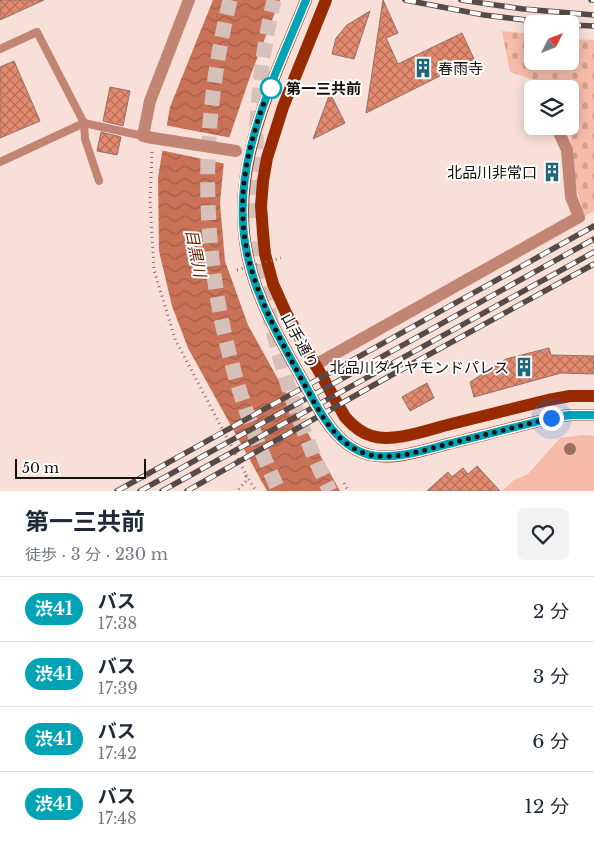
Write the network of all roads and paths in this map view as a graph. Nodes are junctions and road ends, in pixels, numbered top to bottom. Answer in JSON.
{"nodes":[{"id":1,"x":189,"y":0,"type":"edge"},
{"id":2,"x":306,"y":0,"type":"edge"},
{"id":3,"x":326,"y":0,"type":"edge"},
{"id":4,"x":0,"y":48,"type":"edge"},
{"id":5,"x":84,"y":123,"type":"junction"},
{"id":6,"x":560,"y":135,"type":"edge"},
{"id":7,"x":148,"y":137,"type":"junction"},
{"id":8,"x":249,"y":154,"type":"junction"},
{"id":9,"x":0,"y":162,"type":"edge"},
{"id":10,"x":99,"y":181,"type":"dead end"},
{"id":11,"x":282,"y":258,"type":"dead end"},
{"id":12,"x":237,"y":270,"type":"dead end"},
{"id":13,"x":315,"y":364,"type":"junction"},
{"id":14,"x":594,"y":396,"type":"edge"},
{"id":15,"x":594,"y":415,"type":"edge"},
{"id":16,"x":246,"y":474,"type":"junction"},
{"id":17,"x":344,"y":483,"type":"dead end"},
{"id":18,"x":238,"y":491,"type":"edge"},
{"id":19,"x":256,"y":491,"type":"edge"},
{"id":20,"x":348,"y":491,"type":"edge"}],
"edges":[{"from":1,"to":7,"type":"street"},
{"from":2,"to":8,"type":"main road","name":"山手通り"},
{"from":3,"to":13,"type":"main road","name":"山手通り"},
{"from":4,"to":5,"type":"lane"},
{"from":5,"to":7,"type":"lane"},
{"from":5,"to":9,"type":"lane"},
{"from":5,"to":10,"type":"lane"},
{"from":6,"to":13,"type":"street"},
{"from":7,"to":8,"type":"street","bridge":true},
{"from":7,"to":16,"type":"path"},
{"from":8,"to":15,"type":"main road","name":"山手通り"},
{"from":11,"to":12,"type":"path","bridge":true},
{"from":13,"to":14,"type":"main road","name":"山手通り"},
{"from":16,"to":18,"type":"path"},
{"from":16,"to":19,"type":"path"},
{"from":17,"to":20,"type":"path"}]}
